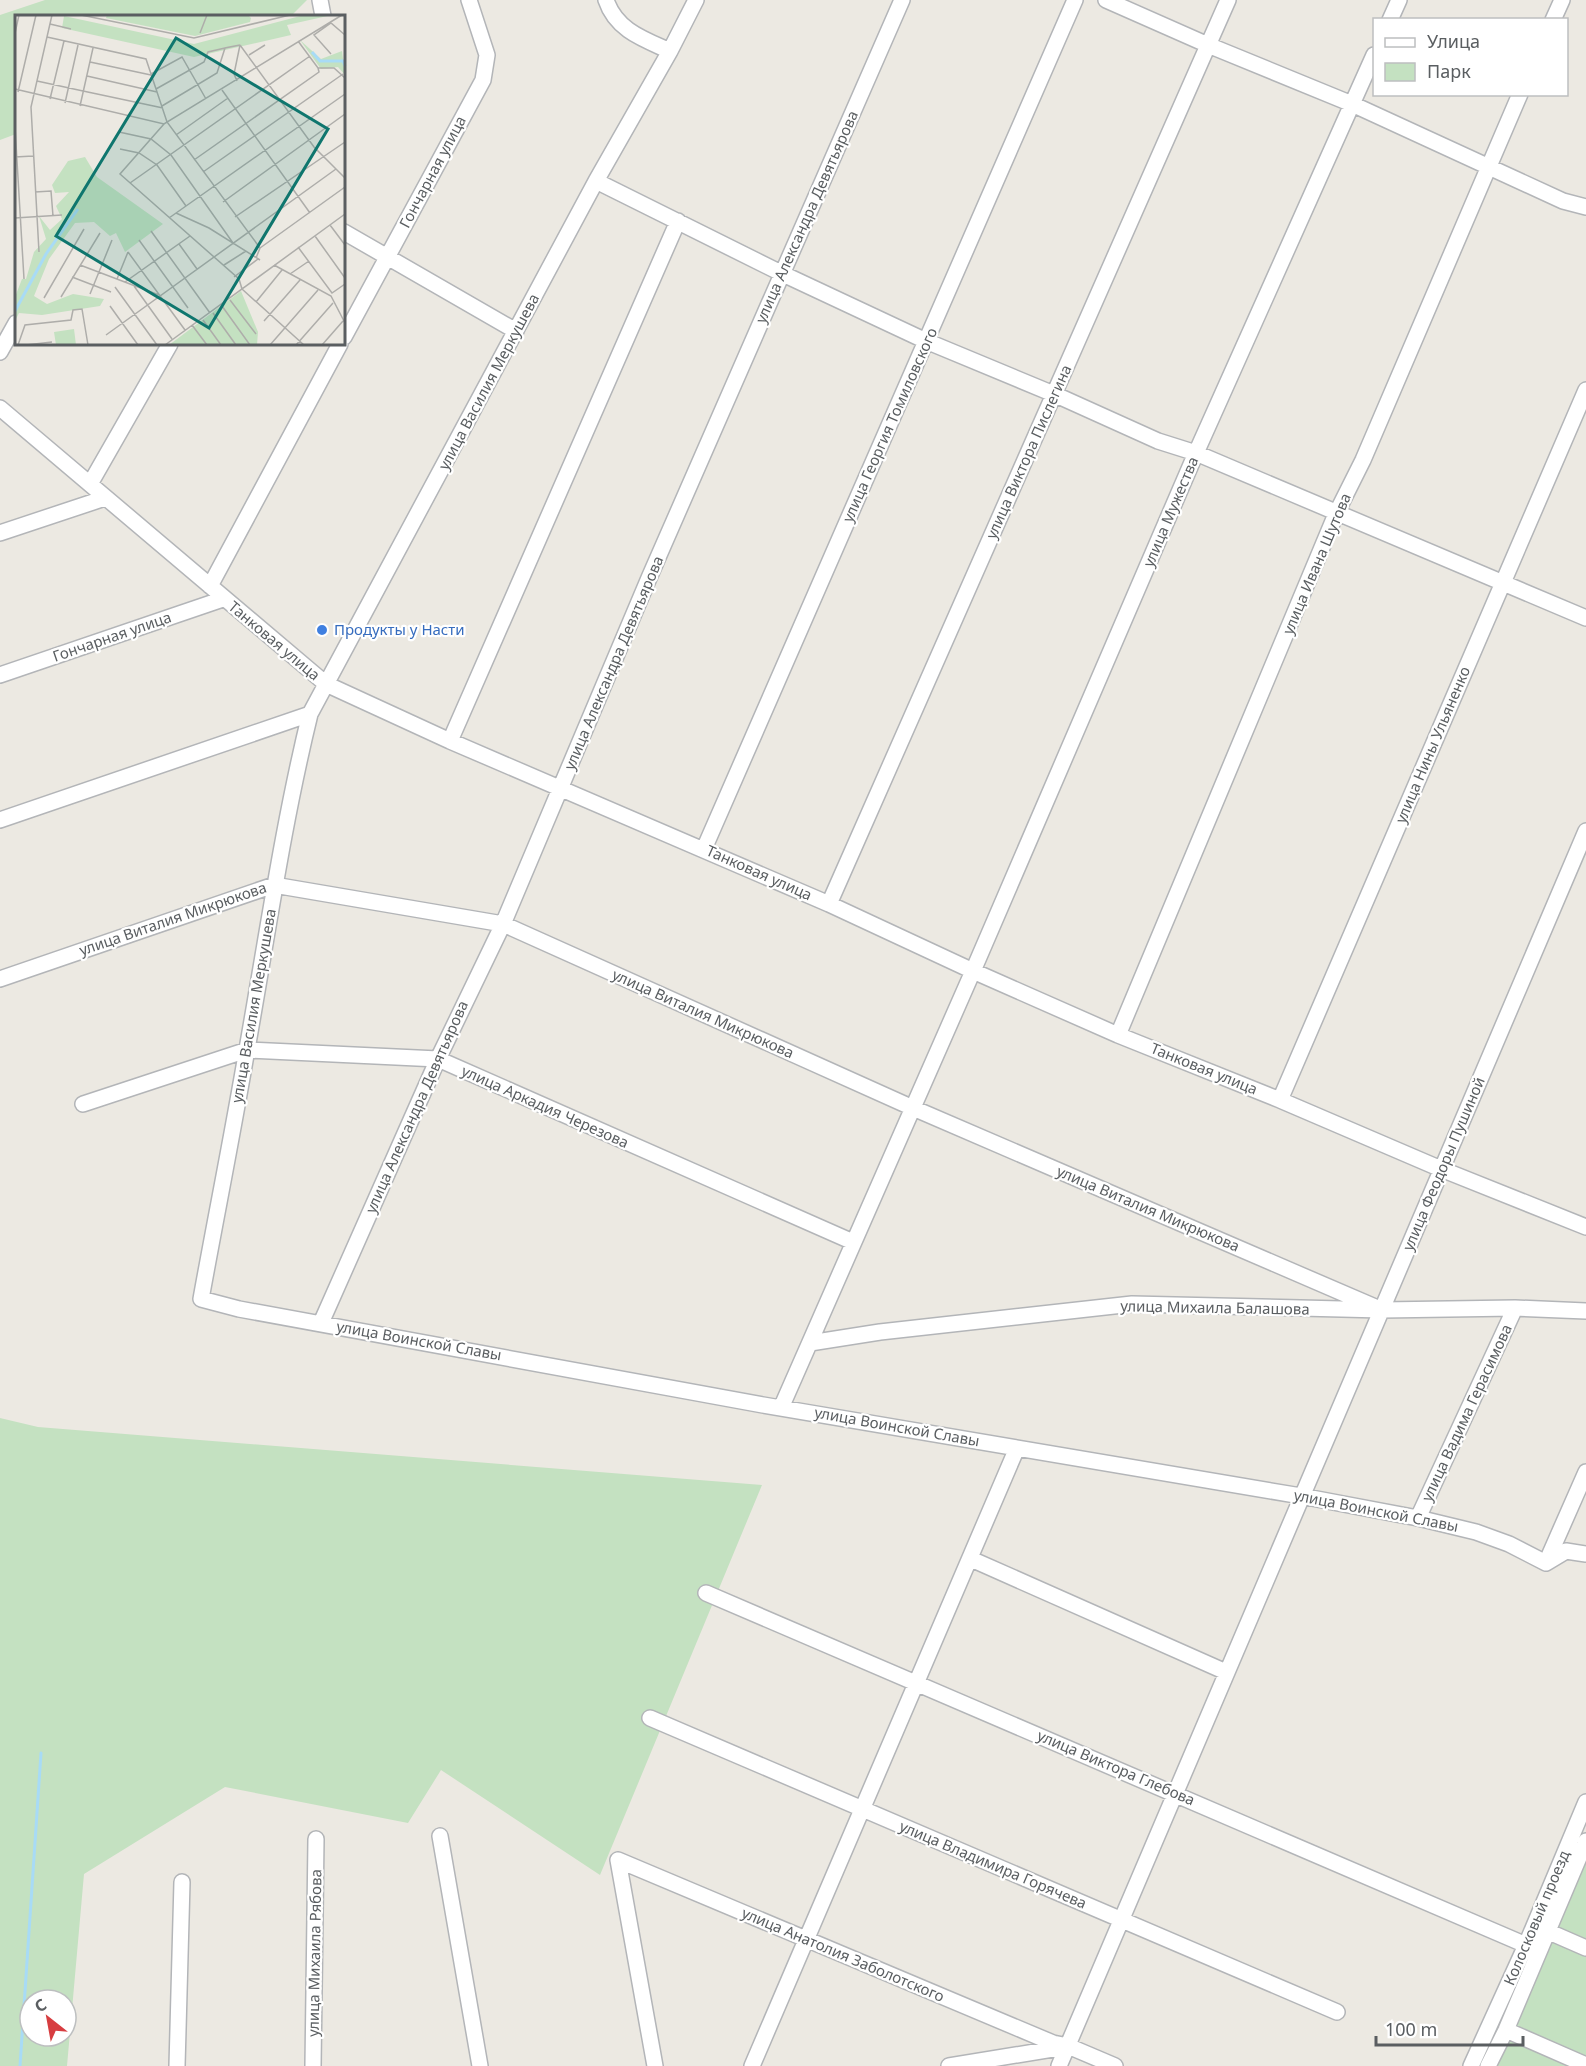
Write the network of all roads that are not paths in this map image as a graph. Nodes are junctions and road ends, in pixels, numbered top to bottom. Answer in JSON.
{"nodes":[{"id":1,"x":320,"y":0,"type":"edge"},
{"id":2,"x":469,"y":0,"type":"edge"},
{"id":3,"x":606,"y":0,"type":"edge"},
{"id":4,"x":696,"y":0,"type":"edge"},
{"id":5,"x":902,"y":0,"type":"edge"},
{"id":6,"x":1075,"y":0,"type":"edge"},
{"id":7,"x":1106,"y":0,"type":"edge"},
{"id":8,"x":1228,"y":0,"type":"edge"},
{"id":9,"x":1399,"y":0,"type":"edge"},
{"id":10,"x":1562,"y":0,"type":"edge"},
{"id":11,"x":323,"y":15,"type":"edge"},
{"id":12,"x":1391,"y":18,"type":"edge"},
{"id":13,"x":1554,"y":18,"type":"edge"},
{"id":14,"x":1208,"y":45,"type":"junction"},
{"id":15,"x":670,"y":51,"type":"junction"},
{"id":16,"x":1373,"y":57,"type":"edge"},
{"id":17,"x":1519,"y":96,"type":"edge"},
{"id":18,"x":1352,"y":104,"type":"junction"},
{"id":19,"x":1488,"y":166,"type":"junction"},
{"id":20,"x":596,"y":182,"type":"junction"},
{"id":21,"x":1586,"y":207,"type":"edge"},
{"id":22,"x":678,"y":221,"type":"junction"},
{"id":23,"x":345,"y":233,"type":"edge"},
{"id":24,"x":387,"y":256,"type":"junction"},
{"id":25,"x":783,"y":274,"type":"junction"},
{"id":26,"x":15,"y":325,"type":"edge"},
{"id":27,"x":516,"y":331,"type":"junction"},
{"id":28,"x":345,"y":335,"type":"edge"},
{"id":29,"x":926,"y":341,"type":"junction"},
{"id":30,"x":169,"y":345,"type":"edge"},
{"id":31,"x":339,"y":345,"type":"edge"},
{"id":32,"x":0,"y":352,"type":"edge"},
{"id":33,"x":1586,"y":390,"type":"edge"},
{"id":34,"x":1056,"y":395,"type":"junction"},
{"id":35,"x":0,"y":408,"type":"edge"},
{"id":36,"x":1196,"y":453,"type":"junction"},
{"id":37,"x":90,"y":484,"type":"junction"},
{"id":38,"x":105,"y":498,"type":"junction"},
{"id":39,"x":1336,"y":514,"type":"junction"},
{"id":40,"x":0,"y":533,"type":"edge"},
{"id":41,"x":1502,"y":582,"type":"junction"},
{"id":42,"x":210,"y":586,"type":"junction"},
{"id":43,"x":224,"y":598,"type":"junction"},
{"id":44,"x":1586,"y":618,"type":"edge"},
{"id":45,"x":0,"y":675,"type":"edge"},
{"id":46,"x":326,"y":684,"type":"junction"},
{"id":47,"x":310,"y":714,"type":"junction"},
{"id":48,"x":450,"y":741,"type":"junction"},
{"id":49,"x":561,"y":789,"type":"junction"},
{"id":50,"x":0,"y":820,"type":"edge"},
{"id":51,"x":1586,"y":831,"type":"edge"},
{"id":52,"x":704,"y":849,"type":"junction"},
{"id":53,"x":274,"y":885,"type":"junction"},
{"id":54,"x":829,"y":904,"type":"junction"},
{"id":55,"x":502,"y":924,"type":"junction"},
{"id":56,"x":973,"y":971,"type":"junction"},
{"id":57,"x":0,"y":979,"type":"edge"},
{"id":58,"x":1118,"y":1035,"type":"junction"},
{"id":59,"x":247,"y":1050,"type":"junction"},
{"id":60,"x":438,"y":1059,"type":"junction"},
{"id":61,"x":1280,"y":1100,"type":"junction"},
{"id":62,"x":83,"y":1104,"type":"dead end"},
{"id":63,"x":913,"y":1108,"type":"junction"},
{"id":64,"x":1441,"y":1169,"type":"junction"},
{"id":65,"x":1586,"y":1227,"type":"edge"},
{"id":66,"x":853,"y":1242,"type":"junction"},
{"id":67,"x":201,"y":1299,"type":"joint"},
{"id":68,"x":1515,"y":1308,"type":"junction"},
{"id":69,"x":1382,"y":1310,"type":"junction"},
{"id":70,"x":1586,"y":1311,"type":"edge"},
{"id":71,"x":321,"y":1323,"type":"junction"},
{"id":72,"x":810,"y":1343,"type":"junction"},
{"id":73,"x":782,"y":1408,"type":"junction"},
{"id":74,"x":1017,"y":1448,"type":"junction"},
{"id":75,"x":1586,"y":1472,"type":"edge"},
{"id":76,"x":1301,"y":1496,"type":"junction"},
{"id":77,"x":1418,"y":1518,"type":"junction"},
{"id":78,"x":1586,"y":1554,"type":"edge"},
{"id":79,"x":971,"y":1559,"type":"junction"},
{"id":80,"x":1546,"y":1563,"type":"junction"},
{"id":81,"x":706,"y":1593,"type":"dead end"},
{"id":82,"x":1226,"y":1672,"type":"junction"},
{"id":83,"x":916,"y":1683,"type":"junction"},
{"id":84,"x":650,"y":1718,"type":"dead end"},
{"id":85,"x":1176,"y":1794,"type":"junction"},
{"id":86,"x":1586,"y":1802,"type":"edge"},
{"id":87,"x":863,"y":1809,"type":"junction"},
{"id":88,"x":440,"y":1836,"type":"dead end"},
{"id":89,"x":316,"y":1839,"type":"dead end"},
{"id":90,"x":1586,"y":1842,"type":"edge"},
{"id":91,"x":182,"y":1882,"type":"dead end"},
{"id":92,"x":1120,"y":1921,"type":"junction"},
{"id":93,"x":1548,"y":1931,"type":"junction"},
{"id":94,"x":806,"y":1940,"type":"junction"},
{"id":95,"x":1526,"y":1945,"type":"junction"},
{"id":96,"x":1586,"y":1948,"type":"edge"},
{"id":97,"x":1337,"y":2012,"type":"dead end"},
{"id":98,"x":1506,"y":2030,"type":"junction"},
{"id":99,"x":1068,"y":2046,"type":"junction"},
{"id":100,"x":1586,"y":2065,"type":"edge"},
{"id":101,"x":177,"y":2066,"type":"edge"},
{"id":102,"x":313,"y":2066,"type":"edge"},
{"id":103,"x":480,"y":2066,"type":"edge"},
{"id":104,"x":655,"y":2066,"type":"edge"},
{"id":105,"x":752,"y":2066,"type":"edge"},
{"id":106,"x":949,"y":2066,"type":"edge"},
{"id":107,"x":1059,"y":2066,"type":"edge"},
{"id":108,"x":1115,"y":2066,"type":"edge"},
{"id":109,"x":1472,"y":2066,"type":"edge"},
{"id":110,"x":1488,"y":2066,"type":"edge"}],
"edges":[{"from":1,"to":11,"type":"street"},
{"from":2,"to":24,"type":"street","name":"Гончарная улица"},
{"from":3,"to":15,"type":"street"},
{"from":4,"to":15,"type":"street","name":"улица Василия Меркушева"},
{"from":5,"to":25,"type":"street","name":"улица Александра Девятьярова"},
{"from":6,"to":29,"type":"street","name":"улица Георгия Томиловского"},
{"from":7,"to":14,"type":"street"},
{"from":8,"to":14,"type":"street","name":"улица Виктора Пислегина"},
{"from":9,"to":12,"type":"street"},
{"from":10,"to":13,"type":"street"},
{"from":14,"to":18,"type":"street"},
{"from":14,"to":34,"type":"street","name":"улица Виктора Пислегина"},
{"from":15,"to":20,"type":"street","name":"улица Василия Меркушева"},
{"from":16,"to":18,"type":"street","name":"улица Мужества"},
{"from":17,"to":19,"type":"street","name":"улица Ивана Шутова"},
{"from":18,"to":19,"type":"street"},
{"from":18,"to":36,"type":"street","name":"улица Мужества"},
{"from":19,"to":21,"type":"street"},
{"from":19,"to":39,"type":"street","name":"улица Ивана Шутова"},
{"from":20,"to":22,"type":"street"},
{"from":20,"to":27,"type":"street","name":"улица Василия Меркушева"},
{"from":22,"to":25,"type":"street"},
{"from":22,"to":48,"type":"street"},
{"from":23,"to":24,"type":"street"},
{"from":24,"to":27,"type":"street"},
{"from":24,"to":28,"type":"street","name":"Гончарная улица"},
{"from":25,"to":29,"type":"street"},
{"from":25,"to":49,"type":"street","name":"улица Александра Девятьярова"},
{"from":26,"to":32,"type":"street"},
{"from":27,"to":46,"type":"street","name":"улица Василия Меркушева"},
{"from":29,"to":34,"type":"street"},
{"from":29,"to":52,"type":"street","name":"улица Георгия Томиловского"},
{"from":30,"to":37,"type":"street"},
{"from":31,"to":42,"type":"street"},
{"from":33,"to":41,"type":"street","name":"улица Нины Ульяненко"},
{"from":34,"to":36,"type":"street"},
{"from":34,"to":54,"type":"street","name":"улица Виктора Пислегина"},
{"from":35,"to":37,"type":"street","name":"Танковая улица"},
{"from":36,"to":39,"type":"street"},
{"from":36,"to":56,"type":"street","name":"улица Мужества"},
{"from":37,"to":38,"type":"street","name":"Танковая улица"},
{"from":38,"to":40,"type":"street"},
{"from":38,"to":42,"type":"street","name":"Танковая улица"},
{"from":39,"to":41,"type":"street"},
{"from":39,"to":58,"type":"street","name":"улица Ивана Шутова"},
{"from":41,"to":44,"type":"street"},
{"from":41,"to":61,"type":"street","name":"улица Нины Ульяненко"},
{"from":42,"to":43,"type":"street","name":"Танковая улица"},
{"from":43,"to":45,"type":"street","name":"Гончарная улица"},
{"from":43,"to":46,"type":"street","name":"Танковая улица"},
{"from":46,"to":47,"type":"street","name":"улица Василия Меркушева"},
{"from":46,"to":48,"type":"street","name":"Танковая улица"},
{"from":47,"to":50,"type":"street"},
{"from":47,"to":53,"type":"street","name":"улица Василия Меркушева"},
{"from":48,"to":49,"type":"street","name":"Танковая улица"},
{"from":49,"to":52,"type":"street","name":"Танковая улица"},
{"from":49,"to":55,"type":"street","name":"улица Александра Девятьярова"},
{"from":51,"to":64,"type":"street","name":"улица Феодоры Пушиной"},
{"from":52,"to":54,"type":"street","name":"Танковая улица"},
{"from":53,"to":55,"type":"street","name":"улица Виталия Микрюкова"},
{"from":53,"to":57,"type":"street","name":"улица Виталия Микрюкова"},
{"from":53,"to":59,"type":"street","name":"улица Василия Меркушева"},
{"from":54,"to":56,"type":"street","name":"Танковая улица"},
{"from":55,"to":60,"type":"street","name":"улица Александра Девятьярова"},
{"from":55,"to":63,"type":"street","name":"улица Виталия Микрюкова"},
{"from":56,"to":58,"type":"street","name":"Танковая улица"},
{"from":56,"to":63,"type":"street","name":"улица Мужества"},
{"from":58,"to":61,"type":"street","name":"Танковая улица"},
{"from":59,"to":60,"type":"street","name":"улица Аркадия Черезова"},
{"from":59,"to":62,"type":"street","name":"улица Аркадия Черезова"},
{"from":59,"to":67,"type":"street","name":"улица Василия Меркушева"},
{"from":60,"to":66,"type":"street","name":"улица Аркадия Черезова"},
{"from":60,"to":71,"type":"street","name":"улица Александра Девятьярова"},
{"from":61,"to":64,"type":"street","name":"Танковая улица"},
{"from":63,"to":66,"type":"street","name":"улица Мужества"},
{"from":63,"to":69,"type":"street","name":"улица Виталия Микрюкова"},
{"from":64,"to":65,"type":"street","name":"Танковая улица"},
{"from":64,"to":69,"type":"street","name":"улица Феодоры Пушиной"},
{"from":66,"to":72,"type":"street","name":"улица Мужества"},
{"from":67,"to":71,"type":"street","name":"улица Воинской Славы"},
{"from":68,"to":69,"type":"street","name":"улица Михаила Балашова"},
{"from":68,"to":70,"type":"street","name":"улица Михаила Балашова"},
{"from":68,"to":77,"type":"street","name":"улица Вадима Герасимова"},
{"from":69,"to":72,"type":"street","name":"улица Михаила Балашова"},
{"from":69,"to":76,"type":"street","name":"улица Феодоры Пушиной"},
{"from":71,"to":73,"type":"street","name":"улица Воинской Славы"},
{"from":72,"to":73,"type":"street","name":"улица Мужества"},
{"from":73,"to":74,"type":"street","name":"улица Воинской Славы"},
{"from":74,"to":76,"type":"street","name":"улица Воинской Славы"},
{"from":74,"to":79,"type":"street"},
{"from":75,"to":80,"type":"street"},
{"from":76,"to":77,"type":"street","name":"улица Воинской Славы"},
{"from":76,"to":82,"type":"street","name":"улица Феодоры Пушиной"},
{"from":77,"to":80,"type":"street","name":"улица Воинской Славы"},
{"from":78,"to":80,"type":"street"},
{"from":79,"to":82,"type":"street"},
{"from":79,"to":83,"type":"street"},
{"from":81,"to":83,"type":"street","name":"улица Виктора Глебова"},
{"from":82,"to":85,"type":"street","name":"улица Феодоры Пушиной"},
{"from":83,"to":85,"type":"street","name":"улица Виктора Глебова"},
{"from":83,"to":87,"type":"street"},
{"from":84,"to":87,"type":"street","name":"улица Владимира Горячева"},
{"from":85,"to":92,"type":"street","name":"улица Феодоры Пушиной"},
{"from":85,"to":95,"type":"street","name":"улица Виктора Глебова"},
{"from":86,"to":95,"type":"street","name":"Колосковый проезд"},
{"from":87,"to":92,"type":"street","name":"улица Владимира Горячева"},
{"from":87,"to":94,"type":"street"},
{"from":88,"to":103,"type":"street"},
{"from":89,"to":102,"type":"street","name":"улица Михаила Рябова"},
{"from":90,"to":93,"type":"street"},
{"from":91,"to":101,"type":"street"},
{"from":92,"to":97,"type":"street","name":"улица Владимира Горячева"},
{"from":92,"to":99,"type":"street","name":"улица Феодоры Пушиной"},
{"from":93,"to":96,"type":"street"},
{"from":93,"to":98,"type":"street"},
{"from":94,"to":99,"type":"street","name":"улица Анатолия Заболотского"},
{"from":94,"to":104,"type":"street","name":"улица Анатолия Заболотского"},
{"from":94,"to":105,"type":"street"},
{"from":95,"to":109,"type":"street","name":"Колосковый проезд"},
{"from":98,"to":100,"type":"street"},
{"from":98,"to":110,"type":"street"},
{"from":99,"to":106,"type":"street"},
{"from":99,"to":107,"type":"street","name":"улица Феодоры Пушиной"},
{"from":99,"to":108,"type":"street","name":"улица Анатолия Заболотского"}]}
